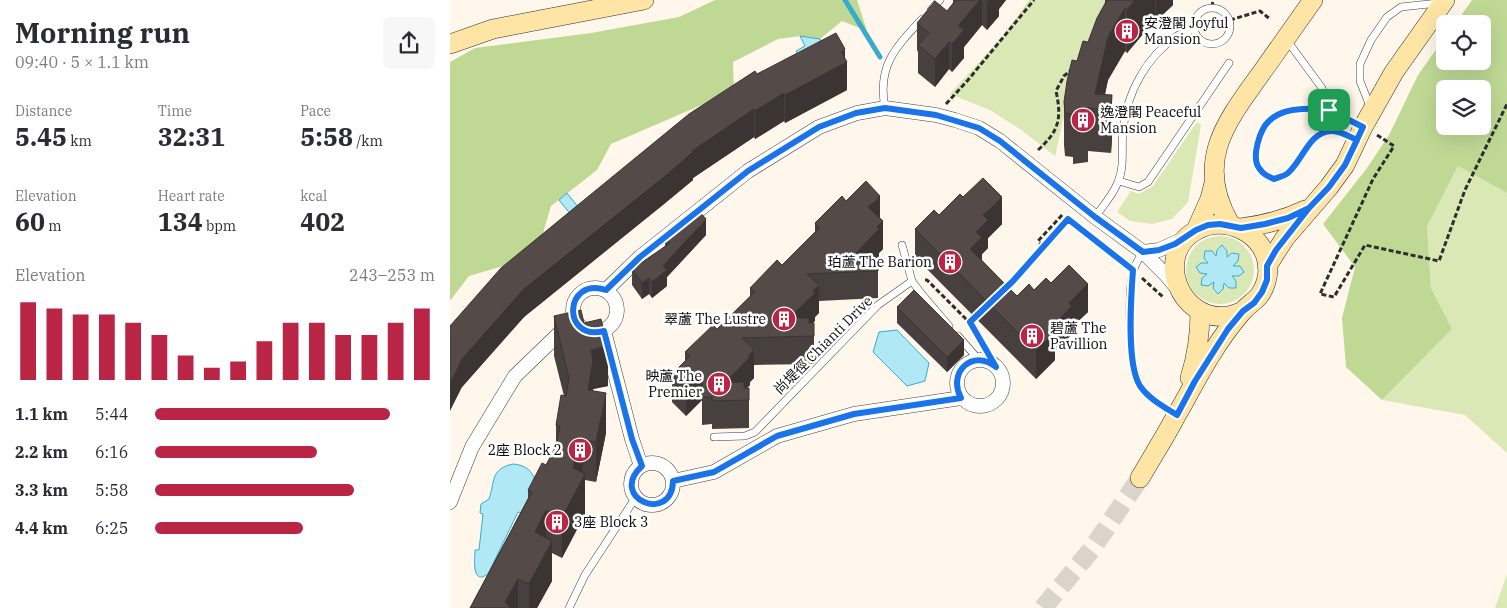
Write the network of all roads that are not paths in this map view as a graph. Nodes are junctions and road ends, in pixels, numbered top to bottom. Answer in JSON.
{"nodes":[{"id":1,"x":644,"y":0,"type":"edge"},
{"id":2,"x":940,"y":0,"type":"edge"},
{"id":3,"x":1313,"y":0,"type":"edge"},
{"id":4,"x":1444,"y":1,"type":"edge"},
{"id":5,"x":1415,"y":3,"type":"edge"},
{"id":6,"x":1212,"y":4,"type":"edge"},
{"id":7,"x":1194,"y":29,"type":"junction"},
{"id":8,"x":1286,"y":38,"type":"junction"},
{"id":9,"x":450,"y":44,"type":"edge"},
{"id":10,"x":1229,"y":63,"type":"dead end"},
{"id":11,"x":885,"y":108,"type":"junction"},
{"id":12,"x":1329,"y":110,"type":"junction"},
{"id":13,"x":1364,"y":126,"type":"junction"},
{"id":14,"x":1119,"y":181,"type":"junction"},
{"id":15,"x":1215,"y":181,"type":"junction"},
{"id":16,"x":1309,"y":208,"type":"junction"},
{"id":17,"x":1095,"y":217,"type":"junction"},
{"id":18,"x":1236,"y":226,"type":"junction"},
{"id":19,"x":1191,"y":234,"type":"junction"},
{"id":20,"x":902,"y":245,"type":"dead end"},
{"id":21,"x":1143,"y":252,"type":"junction"},
{"id":22,"x":1267,"y":266,"type":"junction"},
{"id":23,"x":912,"y":281,"type":"junction"},
{"id":24,"x":606,"y":290,"type":"junction"},
{"id":25,"x":1174,"y":296,"type":"junction"},
{"id":26,"x":1243,"y":311,"type":"junction"},
{"id":27,"x":1200,"y":312,"type":"junction"},
{"id":28,"x":574,"y":319,"type":"junction"},
{"id":29,"x":604,"y":331,"type":"junction"},
{"id":30,"x":979,"y":360,"type":"junction"},
{"id":31,"x":961,"y":398,"type":"junction"},
{"id":32,"x":1177,"y":415,"type":"junction"},
{"id":33,"x":714,"y":437,"type":"dead end"},
{"id":34,"x":642,"y":466,"type":"junction"},
{"id":35,"x":1140,"y":478,"type":"tunnel mouth"},
{"id":36,"x":673,"y":481,"type":"junction"},
{"id":37,"x":636,"y":497,"type":"junction"},
{"id":38,"x":450,"y":502,"type":"edge"},
{"id":39,"x":569,"y":608,"type":"edge"}],
"edges":[{"from":1,"to":9,"type":"street"},
{"from":2,"to":11,"type":"lane"},
{"from":3,"to":8,"type":"street"},
{"from":4,"to":5,"type":"lane"},
{"from":4,"to":13,"type":"street"},
{"from":5,"to":13,"type":"lane"},
{"from":6,"to":7,"type":"lane"},
{"from":6,"to":7,"type":"lane"},
{"from":7,"to":14,"type":"lane"},
{"from":8,"to":12,"type":"lane"},
{"from":8,"to":15,"type":"street"},
{"from":10,"to":14,"type":"lane"},
{"from":11,"to":17,"type":"street"},
{"from":11,"to":24,"type":"street"},
{"from":12,"to":13,"type":"lane"},
{"from":12,"to":13,"type":"lane"},
{"from":13,"to":16,"type":"street"},
{"from":14,"to":17,"type":"lane"},
{"from":15,"to":18,"type":"street"},
{"from":15,"to":19,"type":"street"},
{"from":16,"to":18,"type":"street"},
{"from":16,"to":22,"type":"street"},
{"from":17,"to":21,"type":"street"},
{"from":18,"to":19,"type":"street"},
{"from":18,"to":22,"type":"street"},
{"from":19,"to":21,"type":"street"},
{"from":19,"to":25,"type":"street"},
{"from":20,"to":23,"type":"lane"},
{"from":21,"to":25,"type":"street"},
{"from":21,"to":32,"type":"lane"},
{"from":22,"to":26,"type":"street"},
{"from":23,"to":30,"type":"lane"},
{"from":23,"to":33,"type":"lane","name":"尚堤徑 Chianti Drive"},
{"from":24,"to":28,"type":"street"},
{"from":24,"to":29,"type":"street"},
{"from":25,"to":27,"type":"street"},
{"from":26,"to":27,"type":"street"},
{"from":26,"to":32,"type":"street"},
{"from":27,"to":32,"type":"street"},
{"from":28,"to":29,"type":"street"},
{"from":28,"to":38,"type":"street"},
{"from":29,"to":34,"type":"street"},
{"from":30,"to":31,"type":"street"},
{"from":30,"to":31,"type":"street"},
{"from":31,"to":36,"type":"street"},
{"from":32,"to":35,"type":"street"},
{"from":34,"to":36,"type":"street"},
{"from":34,"to":37,"type":"street"},
{"from":36,"to":37,"type":"street"},
{"from":37,"to":39,"type":"lane"}]}
